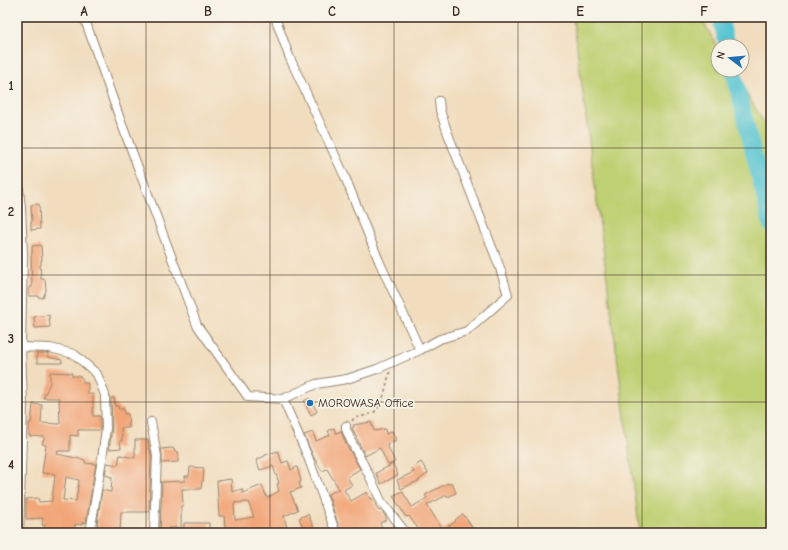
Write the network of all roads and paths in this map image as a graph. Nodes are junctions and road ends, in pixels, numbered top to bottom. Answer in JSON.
{"nodes":[{"id":1,"x":84,"y":17,"type":"edge"},
{"id":2,"x":274,"y":17,"type":"edge"},
{"id":3,"x":439,"y":101,"type":"dead end"},
{"id":4,"x":17,"y":171,"type":"edge"},
{"id":5,"x":21,"y":347,"type":"junction"},
{"id":6,"x":420,"y":350,"type":"junction"},
{"id":7,"x":395,"y":361,"type":"junction"},
{"id":8,"x":283,"y":399,"type":"junction"},
{"id":9,"x":151,"y":422,"type":"dead end"},
{"id":10,"x":346,"y":426,"type":"joint"},
{"id":11,"x":19,"y":533,"type":"edge"},
{"id":12,"x":90,"y":533,"type":"edge"},
{"id":13,"x":154,"y":533,"type":"edge"},
{"id":14,"x":336,"y":533,"type":"edge"},
{"id":15,"x":406,"y":533,"type":"edge"}],
"edges":[{"from":1,"to":8,"type":"street"},
{"from":2,"to":6,"type":"street"},
{"from":3,"to":6,"type":"street"},
{"from":4,"to":5,"type":"street"},
{"from":5,"to":11,"type":"street"},
{"from":5,"to":12,"type":"street"},
{"from":6,"to":7,"type":"street"},
{"from":7,"to":8,"type":"street"},
{"from":7,"to":10,"type":"path"},
{"from":8,"to":14,"type":"street"},
{"from":9,"to":13,"type":"street"},
{"from":10,"to":15,"type":"street"}]}
